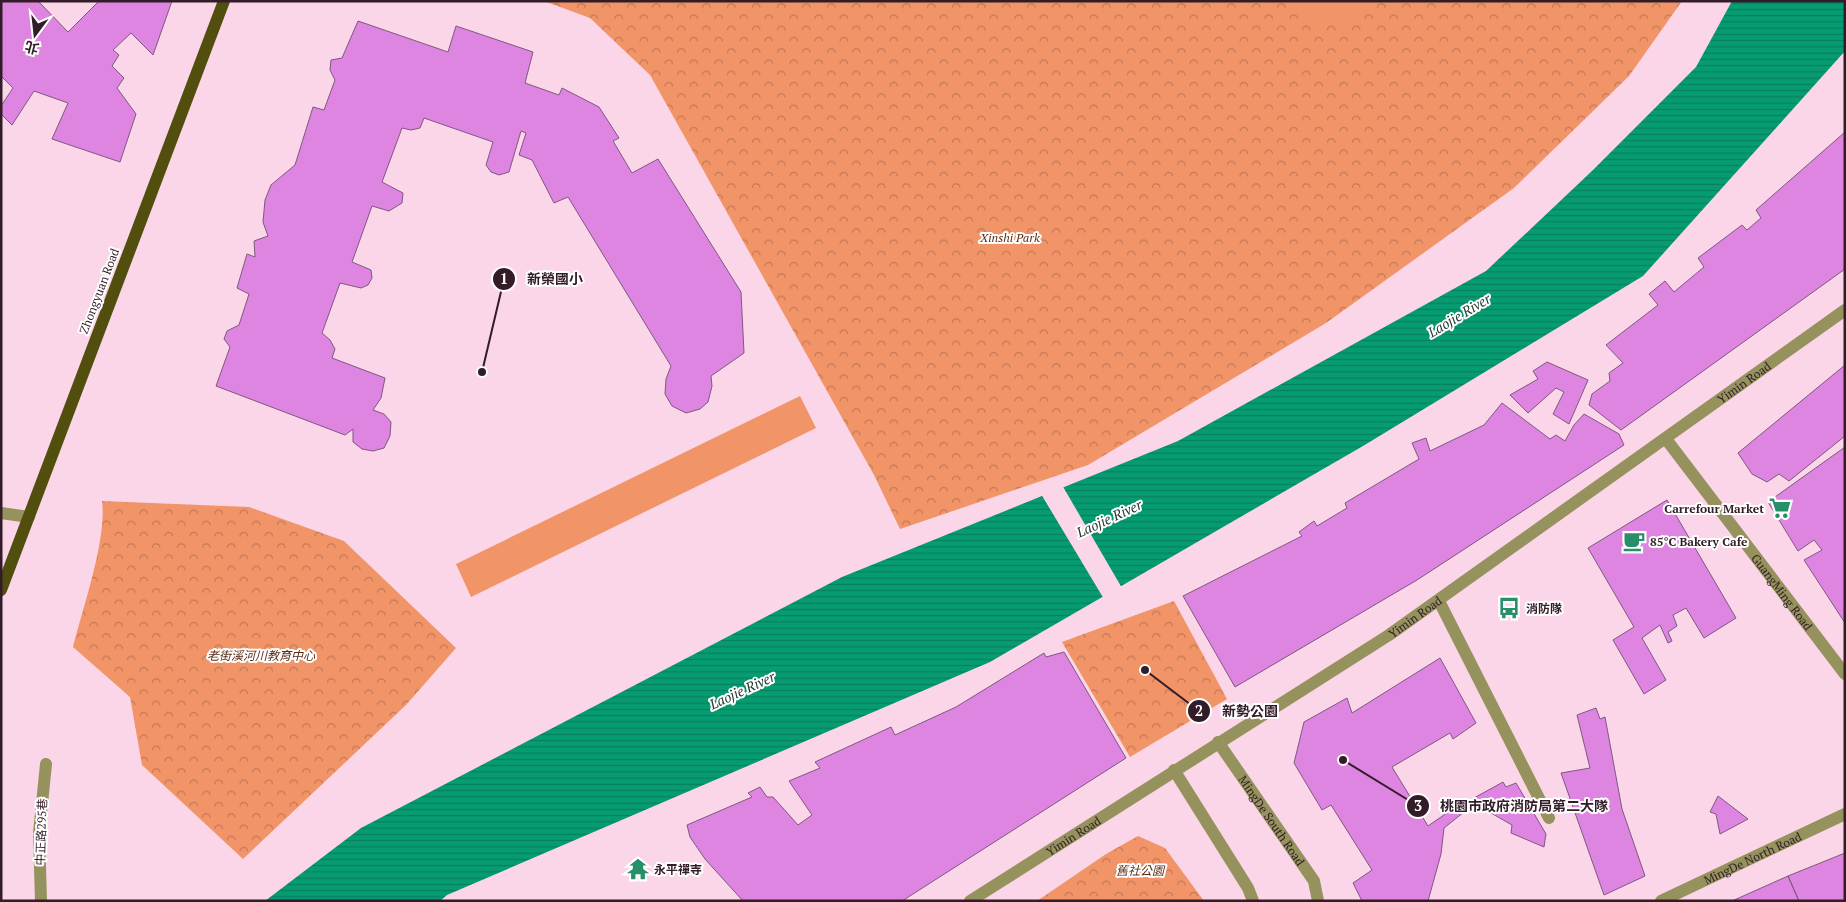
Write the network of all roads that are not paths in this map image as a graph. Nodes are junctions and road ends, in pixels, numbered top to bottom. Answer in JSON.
{"nodes":[{"id":1,"x":224,"y":1,"type":"edge"},
{"id":2,"x":1845,"y":310,"type":"edge"},
{"id":3,"x":1666,"y":439,"type":"junction"},
{"id":4,"x":1,"y":513,"type":"edge"},
{"id":5,"x":29,"y":517,"type":"junction"},
{"id":6,"x":1,"y":590,"type":"edge"},
{"id":7,"x":1439,"y":601,"type":"junction"},
{"id":8,"x":1845,"y":674,"type":"edge"},
{"id":9,"x":1218,"y":742,"type":"junction"},
{"id":10,"x":46,"y":764,"type":"dead end"},
{"id":11,"x":1174,"y":770,"type":"junction"},
{"id":12,"x":1845,"y":814,"type":"edge"},
{"id":13,"x":1548,"y":818,"type":"dead end"},
{"id":14,"x":41,"y":901,"type":"edge"},
{"id":15,"x":970,"y":901,"type":"edge"},
{"id":16,"x":1253,"y":901,"type":"edge"},
{"id":17,"x":1318,"y":901,"type":"edge"},
{"id":18,"x":1661,"y":901,"type":"edge"}],
"edges":[{"from":1,"to":5,"type":"main road","name":"Zhongyuan Road"},
{"from":2,"to":3,"type":"street","name":"Yimin Road"},
{"from":3,"to":7,"type":"street","name":"Yimin Road"},
{"from":3,"to":8,"type":"street","name":"GuangMing Road"},
{"from":4,"to":5,"type":"street"},
{"from":5,"to":6,"type":"main road","name":"Zhongyuan Road"},
{"from":7,"to":9,"type":"street","name":"Yimin Road"},
{"from":7,"to":13,"type":"street"},
{"from":9,"to":11,"type":"street","name":"Yimin Road"},
{"from":9,"to":17,"type":"street","name":"MingDe South Road"},
{"from":10,"to":14,"type":"street","name":"中正路295巷"},
{"from":11,"to":15,"type":"street","name":"Yimin Road"},
{"from":11,"to":16,"type":"street"},
{"from":12,"to":18,"type":"street","name":"MingDe North Road"}]}
